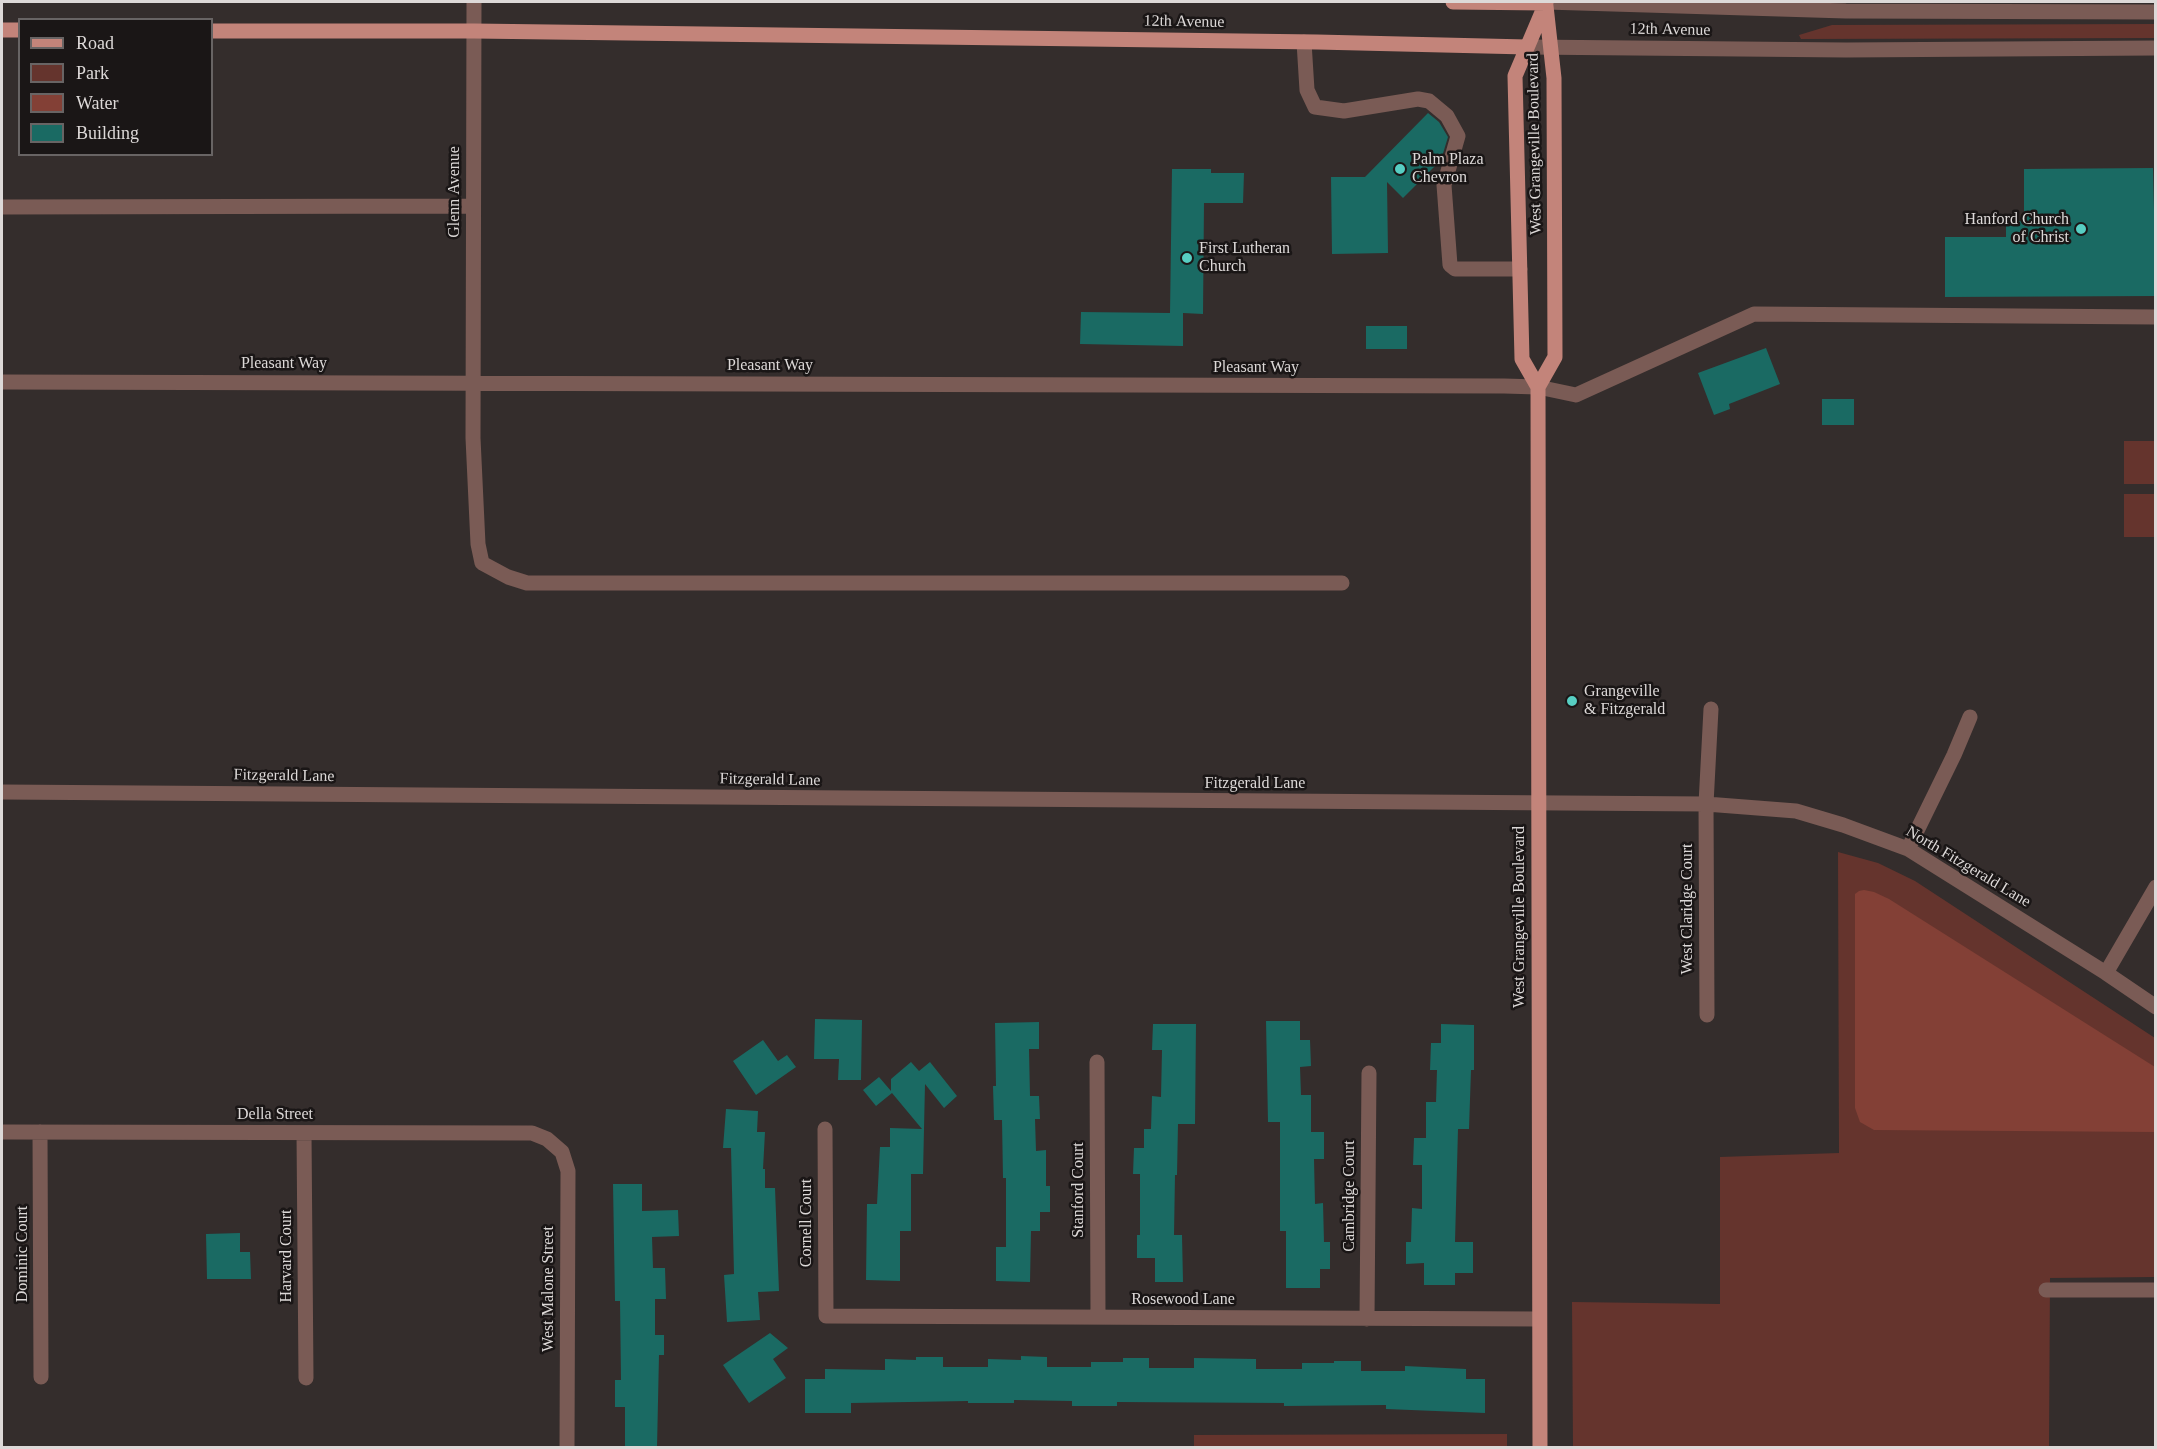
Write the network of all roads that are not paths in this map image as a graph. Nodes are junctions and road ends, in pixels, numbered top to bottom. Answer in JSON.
{"nodes":[{"id":1,"x":474,"y":2,"type":"edge"},
{"id":2,"x":1453,"y":2,"type":"edge"},
{"id":3,"x":1546,"y":2,"type":"edge"},
{"id":4,"x":2156,"y":12,"type":"edge"},
{"id":5,"x":2,"y":30,"type":"edge"},
{"id":6,"x":18,"y":30,"type":"edge"},
{"id":7,"x":213,"y":31,"type":"edge"},
{"id":8,"x":474,"y":31,"type":"junction"},
{"id":9,"x":1304,"y":42,"type":"junction"},
{"id":10,"x":1527,"y":47,"type":"junction"},
{"id":11,"x":1551,"y":47,"type":"junction"},
{"id":12,"x":2156,"y":48,"type":"edge"},
{"id":13,"x":473,"y":206,"type":"junction"},
{"id":14,"x":2,"y":207,"type":"edge"},
{"id":15,"x":1520,"y":269,"type":"junction"},
{"id":16,"x":2156,"y":317,"type":"edge"},
{"id":17,"x":2,"y":382,"type":"edge"},
{"id":18,"x":472,"y":382,"type":"junction"},
{"id":19,"x":1538,"y":387,"type":"junction"},
{"id":20,"x":1342,"y":583,"type":"dead end"},
{"id":21,"x":1711,"y":709,"type":"dead end"},
{"id":22,"x":1970,"y":717,"type":"dead end"},
{"id":23,"x":2,"y":792,"type":"edge"},
{"id":24,"x":1537,"y":804,"type":"junction"},
{"id":25,"x":1706,"y":804,"type":"junction"},
{"id":26,"x":1908,"y":849,"type":"junction"},
{"id":27,"x":2156,"y":887,"type":"edge"},
{"id":28,"x":2106,"y":974,"type":"junction"},
{"id":29,"x":2156,"y":1007,"type":"edge"},
{"id":30,"x":1707,"y":1015,"type":"dead end"},
{"id":31,"x":1097,"y":1062,"type":"dead end"},
{"id":32,"x":1369,"y":1073,"type":"dead end"},
{"id":33,"x":825,"y":1129,"type":"dead end"},
{"id":34,"x":2,"y":1132,"type":"edge"},
{"id":35,"x":40,"y":1132,"type":"junction"},
{"id":36,"x":304,"y":1133,"type":"junction"},
{"id":37,"x":547,"y":1139,"type":"joint"},
{"id":38,"x":2046,"y":1290,"type":"dead end"},
{"id":39,"x":2156,"y":1290,"type":"edge"},
{"id":40,"x":826,"y":1316,"type":"joint"},
{"id":41,"x":1098,"y":1317,"type":"junction"},
{"id":42,"x":1367,"y":1319,"type":"junction"},
{"id":43,"x":1539,"y":1319,"type":"junction"},
{"id":44,"x":41,"y":1377,"type":"dead end"},
{"id":45,"x":306,"y":1378,"type":"dead end"},
{"id":46,"x":567,"y":1448,"type":"edge"},
{"id":47,"x":1540,"y":1448,"type":"edge"}],
"edges":[{"from":1,"to":8,"type":"street","name":"Glenn Avenue"},
{"from":2,"to":3,"type":"main road","name":"12th Avenue"},
{"from":3,"to":4,"type":"street","name":"12th Avenue"},
{"from":3,"to":10,"type":"main road","name":"West Grangeville Boulevard"},
{"from":3,"to":11,"type":"main road","name":"West Grangeville Boulevard"},
{"from":5,"to":6,"type":"main road"},
{"from":7,"to":8,"type":"main road","name":"12th Avenue"},
{"from":8,"to":9,"type":"main road","name":"12th Avenue"},
{"from":8,"to":13,"type":"street","name":"Glenn Avenue"},
{"from":9,"to":10,"type":"main road","name":"12th Avenue"},
{"from":9,"to":15,"type":"street"},
{"from":10,"to":11,"type":"street","name":"12th Avenue"},
{"from":10,"to":15,"type":"main road","name":"West Grangeville Boulevard"},
{"from":11,"to":12,"type":"street","name":"12th Avenue"},
{"from":11,"to":19,"type":"main road","name":"West Grangeville Boulevard"},
{"from":13,"to":14,"type":"street"},
{"from":13,"to":18,"type":"street","name":"Glenn Avenue"},
{"from":15,"to":19,"type":"main road","name":"West Grangeville Boulevard"},
{"from":16,"to":19,"type":"street","name":"Pleasant Way"},
{"from":17,"to":18,"type":"street","name":"Pleasant Way"},
{"from":18,"to":19,"type":"street","name":"Pleasant Way"},
{"from":18,"to":20,"type":"street","name":"Glenn Avenue"},
{"from":19,"to":24,"type":"main road","name":"West Grangeville Boulevard"},
{"from":21,"to":25,"type":"street"},
{"from":22,"to":26,"type":"street"},
{"from":23,"to":24,"type":"street","name":"Fitzgerald Lane"},
{"from":24,"to":25,"type":"street","name":"North Fitzgerald Lane"},
{"from":24,"to":43,"type":"main road","name":"West Grangeville Boulevard"},
{"from":25,"to":26,"type":"street","name":"North Fitzgerald Lane"},
{"from":25,"to":30,"type":"street","name":"West Claridge Court"},
{"from":26,"to":28,"type":"street","name":"North Fitzgerald Lane"},
{"from":27,"to":28,"type":"street"},
{"from":28,"to":29,"type":"street","name":"North Fitzgerald Lane"},
{"from":31,"to":41,"type":"street","name":"Stanford Court"},
{"from":32,"to":42,"type":"street","name":"Cambridge Court"},
{"from":33,"to":40,"type":"street","name":"Cornell Court"},
{"from":34,"to":35,"type":"street","name":"Della Street"},
{"from":35,"to":36,"type":"street","name":"Della Street"},
{"from":35,"to":44,"type":"street","name":"Dominic Court"},
{"from":36,"to":37,"type":"street","name":"Della Street"},
{"from":36,"to":45,"type":"street","name":"Harvard Court"},
{"from":37,"to":46,"type":"street","name":"West Malone Street"},
{"from":38,"to":39,"type":"street"},
{"from":40,"to":41,"type":"street","name":"Rosewood Lane"},
{"from":41,"to":42,"type":"street","name":"Rosewood Lane"},
{"from":42,"to":43,"type":"street","name":"Rosewood Lane"},
{"from":43,"to":47,"type":"main road","name":"West Grangeville Boulevard"}]}
